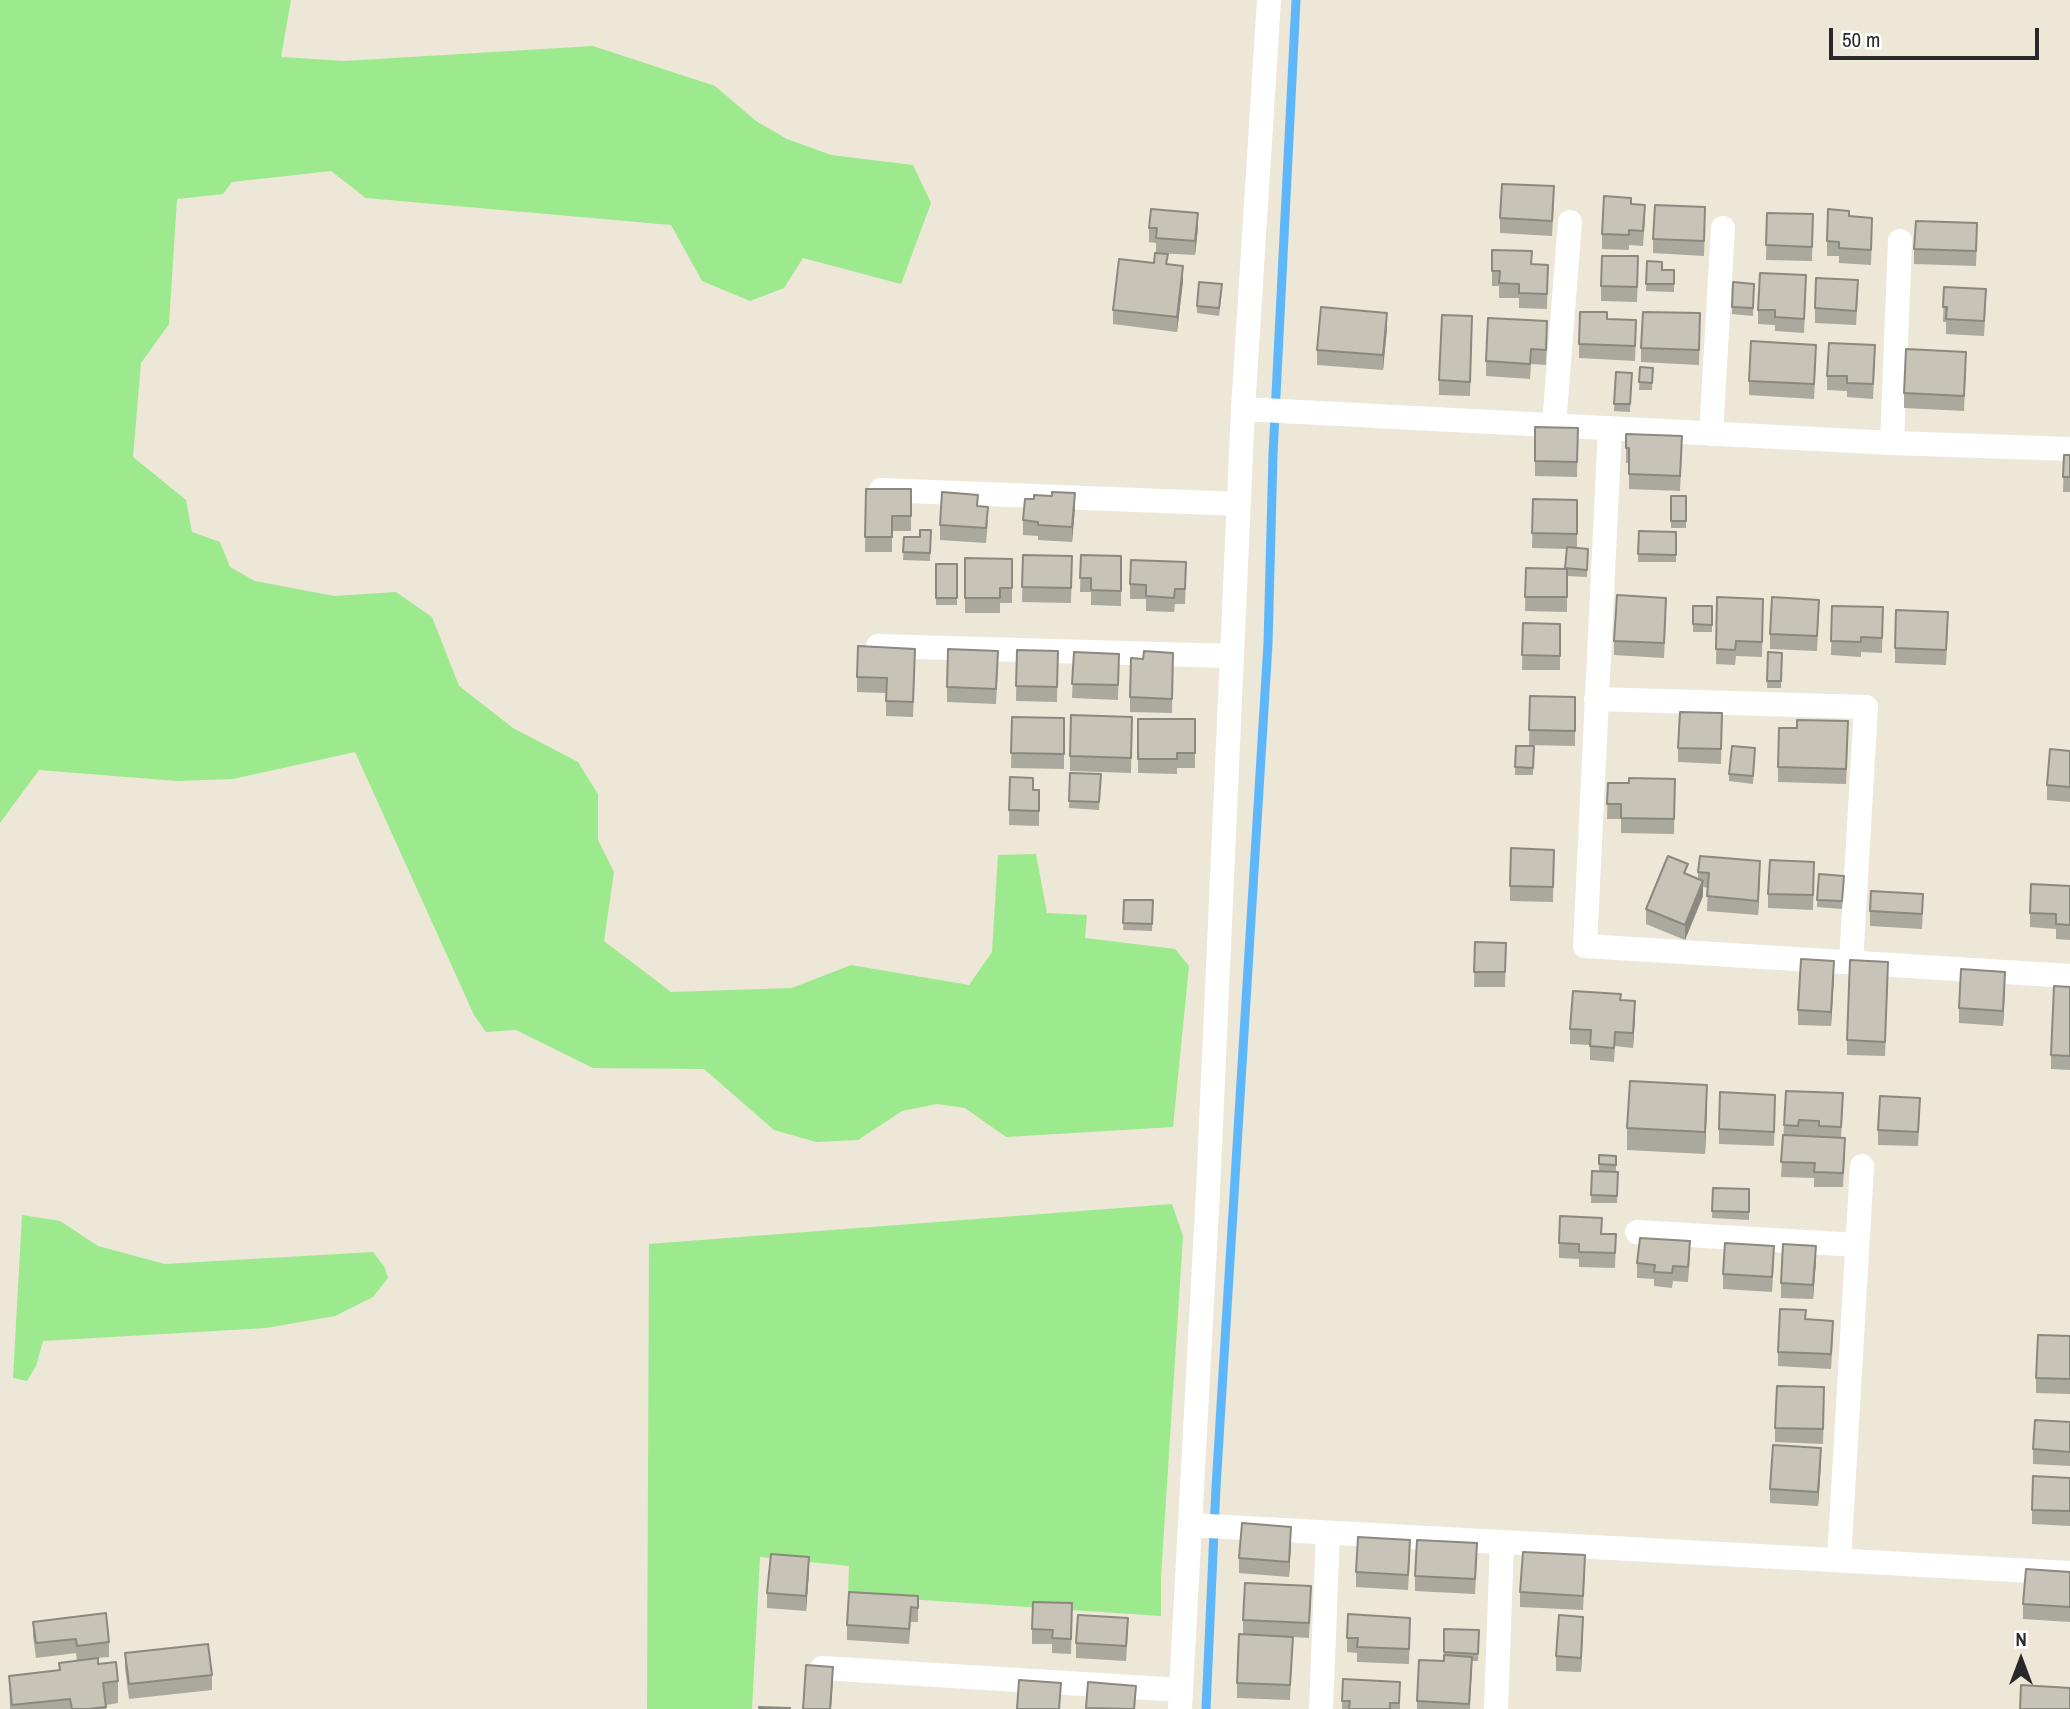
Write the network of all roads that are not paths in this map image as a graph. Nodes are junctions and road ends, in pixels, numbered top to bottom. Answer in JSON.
{"nodes":[{"id":1,"x":1269,"y":0,"type":"edge"},
{"id":2,"x":1570,"y":222,"type":"dead end"},
{"id":3,"x":1723,"y":228,"type":"dead end"},
{"id":4,"x":1900,"y":241,"type":"dead end"},
{"id":5,"x":1243,"y":409,"type":"junction"},
{"id":6,"x":1554,"y":425,"type":"junction"},
{"id":7,"x":1610,"y":429,"type":"junction"},
{"id":8,"x":1711,"y":434,"type":"junction"},
{"id":9,"x":1892,"y":443,"type":"junction"},
{"id":10,"x":2070,"y":449,"type":"edge"},
{"id":11,"x":881,"y":490,"type":"edge"},
{"id":12,"x":1239,"y":504,"type":"junction"},
{"id":13,"x":878,"y":646,"type":"edge"},
{"id":14,"x":1231,"y":656,"type":"junction"},
{"id":15,"x":1596,"y":699,"type":"junction"},
{"id":16,"x":1851,"y":962,"type":"junction"},
{"id":17,"x":2070,"y":976,"type":"edge"},
{"id":18,"x":1862,"y":1166,"type":"dead end"},
{"id":19,"x":1637,"y":1232,"type":"dead end"},
{"id":20,"x":1857,"y":1245,"type":"junction"},
{"id":21,"x":1208,"y":1526,"type":"junction"},
{"id":22,"x":1328,"y":1533,"type":"junction"},
{"id":23,"x":1502,"y":1542,"type":"junction"},
{"id":24,"x":1839,"y":1560,"type":"junction"},
{"id":25,"x":2070,"y":1573,"type":"edge"},
{"id":26,"x":822,"y":1668,"type":"edge"},
{"id":27,"x":1181,"y":1700,"type":"edge"},
{"id":28,"x":1321,"y":1709,"type":"edge"},
{"id":29,"x":1496,"y":1709,"type":"edge"}],
"edges":[{"from":1,"to":5,"type":"street"},
{"from":2,"to":6,"type":"street"},
{"from":3,"to":8,"type":"street"},
{"from":4,"to":9,"type":"street"},
{"from":5,"to":6,"type":"street"},
{"from":5,"to":12,"type":"street"},
{"from":6,"to":7,"type":"street"},
{"from":7,"to":8,"type":"street"},
{"from":7,"to":15,"type":"street"},
{"from":8,"to":9,"type":"street"},
{"from":9,"to":10,"type":"street"},
{"from":11,"to":12,"type":"street"},
{"from":12,"to":14,"type":"street"},
{"from":13,"to":14,"type":"street"},
{"from":14,"to":21,"type":"street"},
{"from":15,"to":16,"type":"street"},
{"from":15,"to":16,"type":"street"},
{"from":16,"to":17,"type":"street"},
{"from":18,"to":20,"type":"street"},
{"from":19,"to":20,"type":"street"},
{"from":20,"to":24,"type":"street"},
{"from":21,"to":22,"type":"street"},
{"from":21,"to":27,"type":"street"},
{"from":22,"to":23,"type":"street"},
{"from":22,"to":28,"type":"street"},
{"from":23,"to":24,"type":"street"},
{"from":23,"to":29,"type":"street"},
{"from":24,"to":25,"type":"street"},
{"from":26,"to":27,"type":"street"}]}
